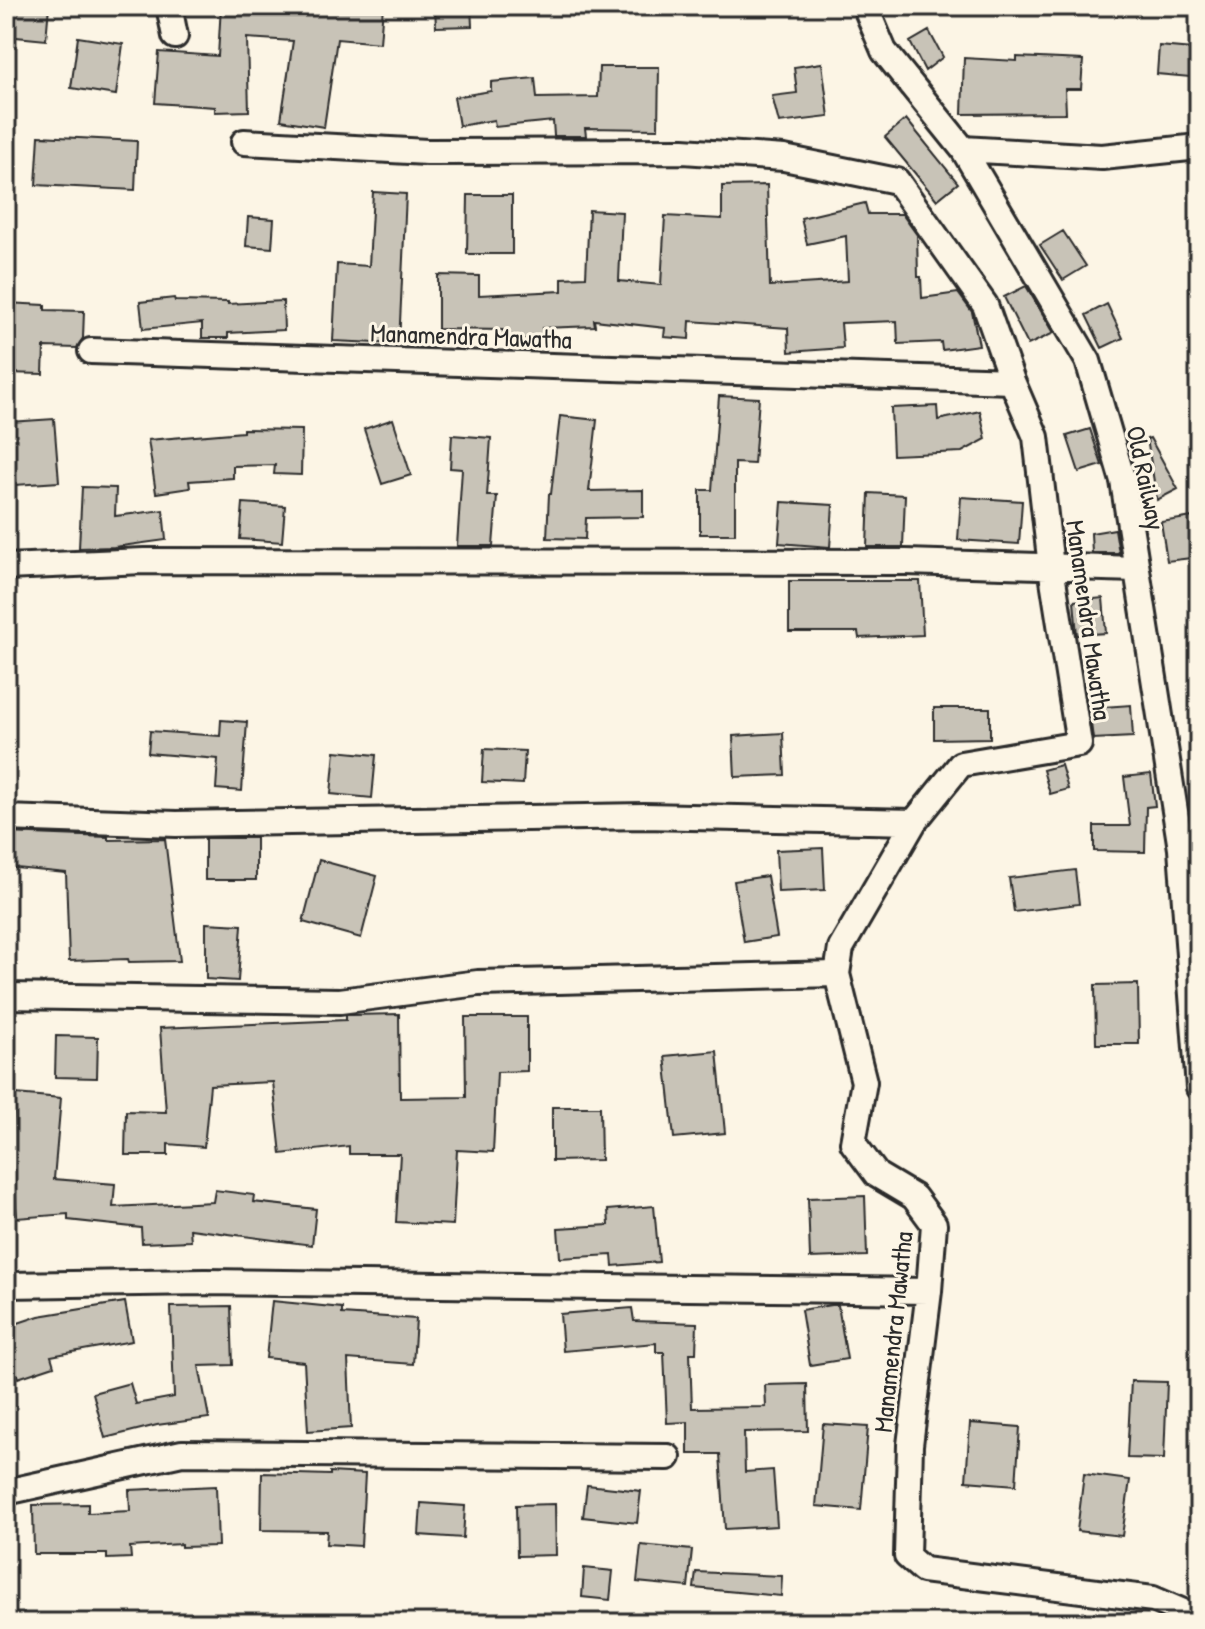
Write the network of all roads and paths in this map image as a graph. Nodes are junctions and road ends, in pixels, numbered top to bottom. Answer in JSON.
{"nodes":[{"id":1,"x":169,"y":6,"type":"edge"},
{"id":2,"x":865,"y":6,"type":"edge"},
{"id":3,"x":175,"y":36,"type":"dead end"},
{"id":4,"x":244,"y":142,"type":"dead end"},
{"id":5,"x":1199,"y":147,"type":"edge"},
{"id":6,"x":963,"y":149,"type":"junction"},
{"id":7,"x":91,"y":351,"type":"dead end"},
{"id":8,"x":1012,"y":381,"type":"junction"},
{"id":9,"x":6,"y":567,"type":"edge"},
{"id":10,"x":1051,"y":567,"type":"junction"},
{"id":11,"x":1136,"y":569,"type":"junction"},
{"id":12,"x":6,"y":818,"type":"edge"},
{"id":13,"x":914,"y":822,"type":"junction"},
{"id":14,"x":837,"y":974,"type":"junction"},
{"id":15,"x":6,"y":996,"type":"edge"},
{"id":16,"x":1199,"y":1088,"type":"edge"},
{"id":17,"x":6,"y":1285,"type":"edge"},
{"id":18,"x":929,"y":1291,"type":"junction"},
{"id":19,"x":668,"y":1457,"type":"dead end"},
{"id":20,"x":6,"y":1492,"type":"edge"},
{"id":21,"x":1191,"y":1623,"type":"edge"}],
"edges":[{"from":1,"to":3,"type":"street"},
{"from":2,"to":6,"type":"street"},
{"from":4,"to":8,"type":"street"},
{"from":5,"to":6,"type":"street"},
{"from":6,"to":11,"type":"street","name":"Old Railway"},
{"from":7,"to":8,"type":"street","name":"Manamendra Mawatha"},
{"from":8,"to":10,"type":"street","name":"Manamendra Mawatha"},
{"from":9,"to":10,"type":"street"},
{"from":10,"to":11,"type":"street"},
{"from":10,"to":13,"type":"street","name":"Manamendra Mawatha"},
{"from":11,"to":16,"type":"street","name":"Old Railway"},
{"from":12,"to":13,"type":"street"},
{"from":13,"to":14,"type":"street","name":"Manamendra Mawatha"},
{"from":14,"to":15,"type":"street"},
{"from":14,"to":18,"type":"street","name":"Manamendra Mawatha"},
{"from":17,"to":18,"type":"street"},
{"from":18,"to":21,"type":"street","name":"Manamendra Mawatha"},
{"from":19,"to":20,"type":"street"}]}
